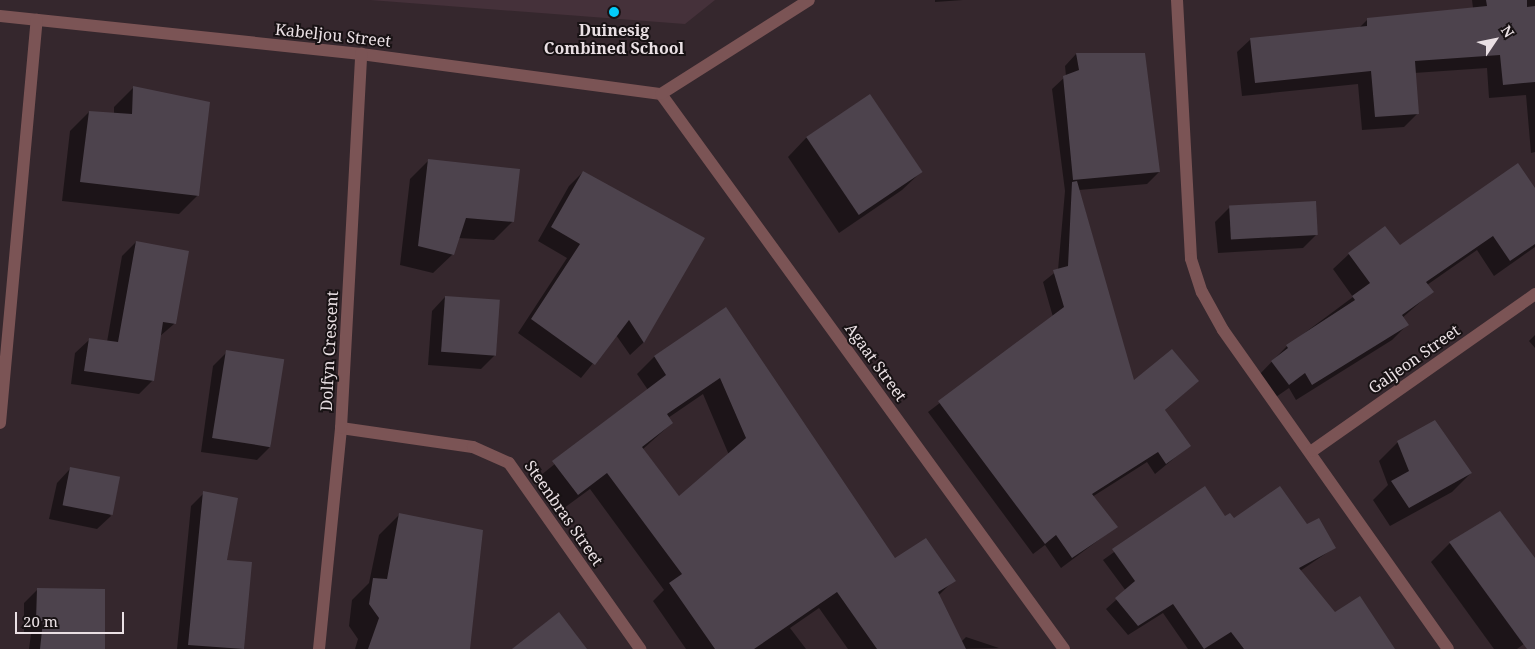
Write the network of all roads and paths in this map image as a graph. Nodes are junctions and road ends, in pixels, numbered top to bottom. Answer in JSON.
{"nodes":[{"id":1,"x":808,"y":0,"type":"edge"},
{"id":2,"x":1177,"y":0,"type":"edge"},
{"id":3,"x":0,"y":16,"type":"edge"},
{"id":4,"x":37,"y":20,"type":"junction"},
{"id":5,"x":361,"y":54,"type":"junction"},
{"id":6,"x":661,"y":94,"type":"junction"},
{"id":7,"x":1535,"y":294,"type":"edge"},
{"id":8,"x":0,"y":423,"type":"edge"},
{"id":9,"x":341,"y":428,"type":"junction"},
{"id":10,"x":1312,"y":451,"type":"junction"},
{"id":11,"x":319,"y":649,"type":"edge"},
{"id":12,"x":640,"y":649,"type":"edge"},
{"id":13,"x":1064,"y":649,"type":"edge"},
{"id":14,"x":1448,"y":649,"type":"edge"}],
"edges":[{"from":1,"to":6,"type":"street"},
{"from":2,"to":10,"type":"street"},
{"from":3,"to":4,"type":"street","name":"Kabeljou Street"},
{"from":4,"to":5,"type":"street","name":"Kabeljou Street"},
{"from":4,"to":8,"type":"street"},
{"from":5,"to":6,"type":"street","name":"Kabeljou Street"},
{"from":5,"to":9,"type":"street","name":"Dolfyn Crescent"},
{"from":6,"to":13,"type":"street","name":"Agaat Street"},
{"from":7,"to":10,"type":"street","name":"Galjeon Street"},
{"from":9,"to":11,"type":"street","name":"Dolfyn Crescent"},
{"from":9,"to":12,"type":"street","name":"Steenbras Street"},
{"from":10,"to":14,"type":"street"}]}
